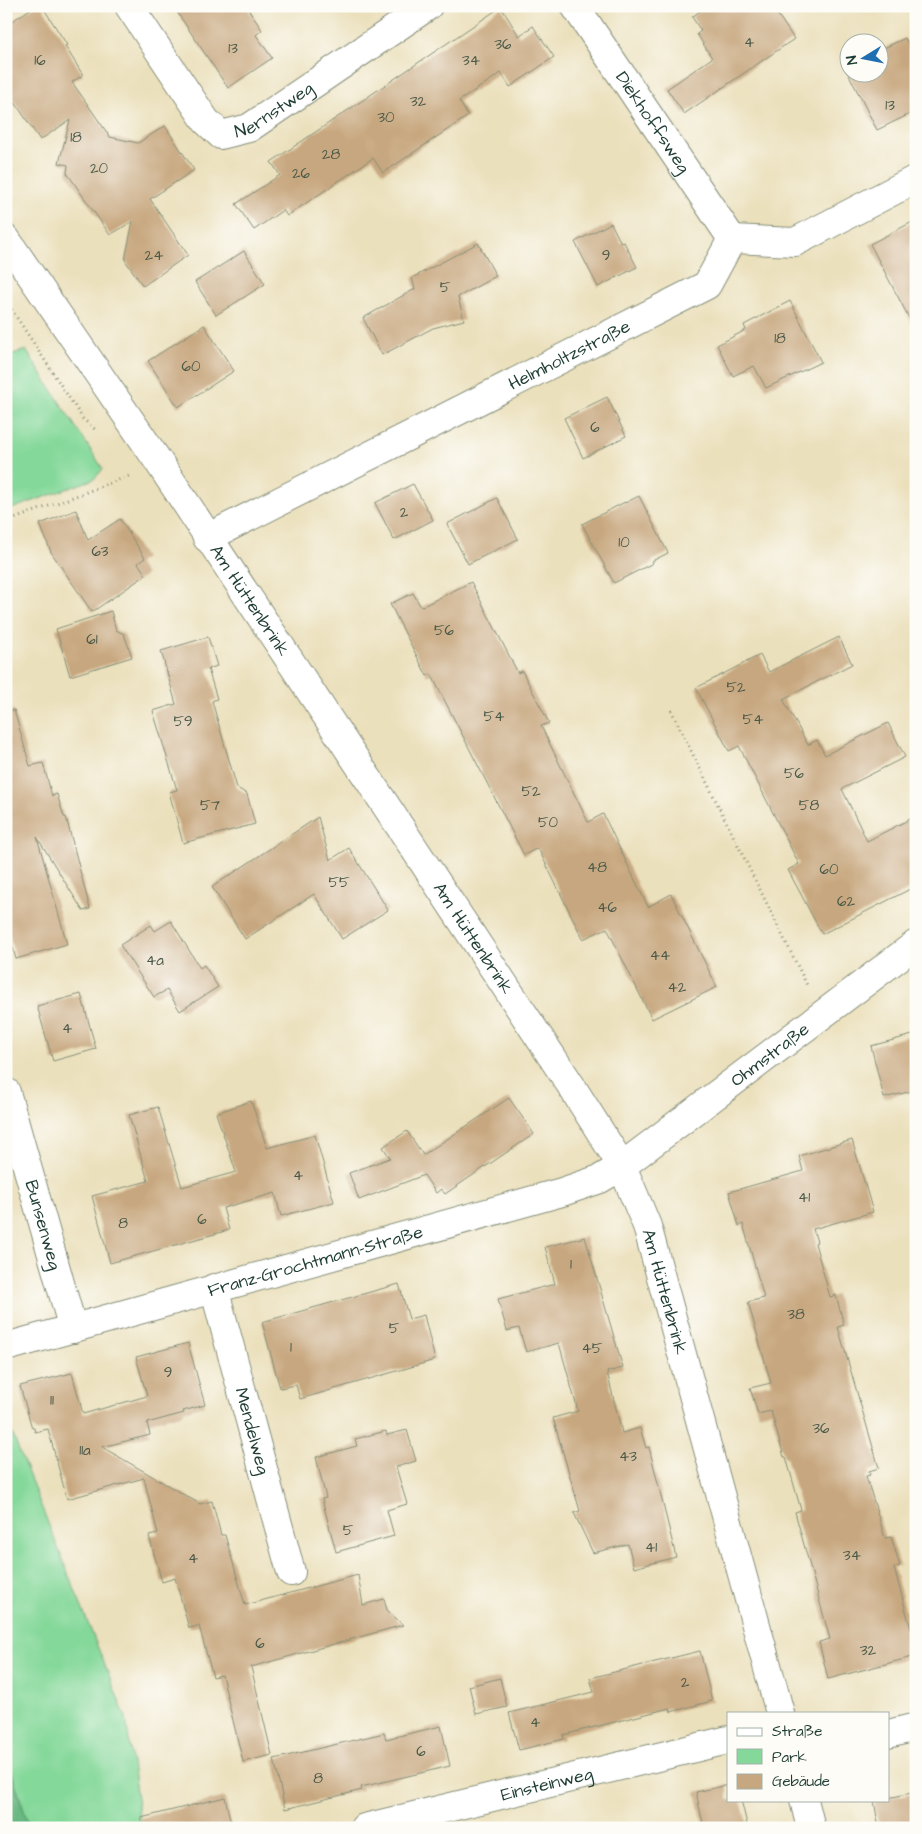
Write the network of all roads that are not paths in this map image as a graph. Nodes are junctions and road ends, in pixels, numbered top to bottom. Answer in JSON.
{"nodes":[{"id":1,"x":129,"y":6,"type":"edge"},
{"id":2,"x":428,"y":6,"type":"edge"},
{"id":3,"x":575,"y":6,"type":"edge"},
{"id":4,"x":916,"y":179,"type":"edge"},
{"id":5,"x":6,"y":238,"type":"edge"},
{"id":6,"x":732,"y":238,"type":"junction"},
{"id":7,"x":207,"y":538,"type":"junction"},
{"id":8,"x":916,"y":944,"type":"edge"},
{"id":9,"x":6,"y":1092,"type":"edge"},
{"id":10,"x":622,"y":1166,"type":"junction"},
{"id":11,"x":214,"y":1288,"type":"junction"},
{"id":12,"x":73,"y":1329,"type":"junction"},
{"id":13,"x":6,"y":1347,"type":"edge"},
{"id":14,"x":291,"y":1572,"type":"dead end"},
{"id":15,"x":780,"y":1712,"type":"edge"},
{"id":16,"x":916,"y":1727,"type":"edge"},
{"id":17,"x":890,"y":1734,"type":"edge"},
{"id":18,"x":727,"y":1740,"type":"edge"},
{"id":19,"x":804,"y":1802,"type":"edge"},
{"id":20,"x":364,"y":1828,"type":"edge"},
{"id":21,"x":811,"y":1828,"type":"edge"}],
"edges":[{"from":1,"to":2,"type":"street","name":"Nernstweg"},
{"from":3,"to":6,"type":"street","name":"Diekhoffsweg"},
{"from":4,"to":6,"type":"street"},
{"from":5,"to":7,"type":"street","name":"Am Hüttenbrink"},
{"from":6,"to":7,"type":"street","name":"Helmholtzstraße"},
{"from":7,"to":10,"type":"street","name":"Am Hüttenbrink"},
{"from":8,"to":10,"type":"street","name":"Ohmstraße"},
{"from":9,"to":12,"type":"street","name":"Bunsenweg"},
{"from":10,"to":11,"type":"street","name":"Franz-Grochtmann-Straße"},
{"from":10,"to":15,"type":"street","name":"Am Hüttenbrink"},
{"from":11,"to":12,"type":"street","name":"Franz-Grochtmann-Straße"},
{"from":11,"to":14,"type":"street","name":"Mendelweg"},
{"from":12,"to":13,"type":"street","name":"Franz-Grochtmann-Straße"},
{"from":16,"to":17,"type":"street"},
{"from":18,"to":20,"type":"street","name":"Einsteinweg"},
{"from":19,"to":21,"type":"street"}]}
